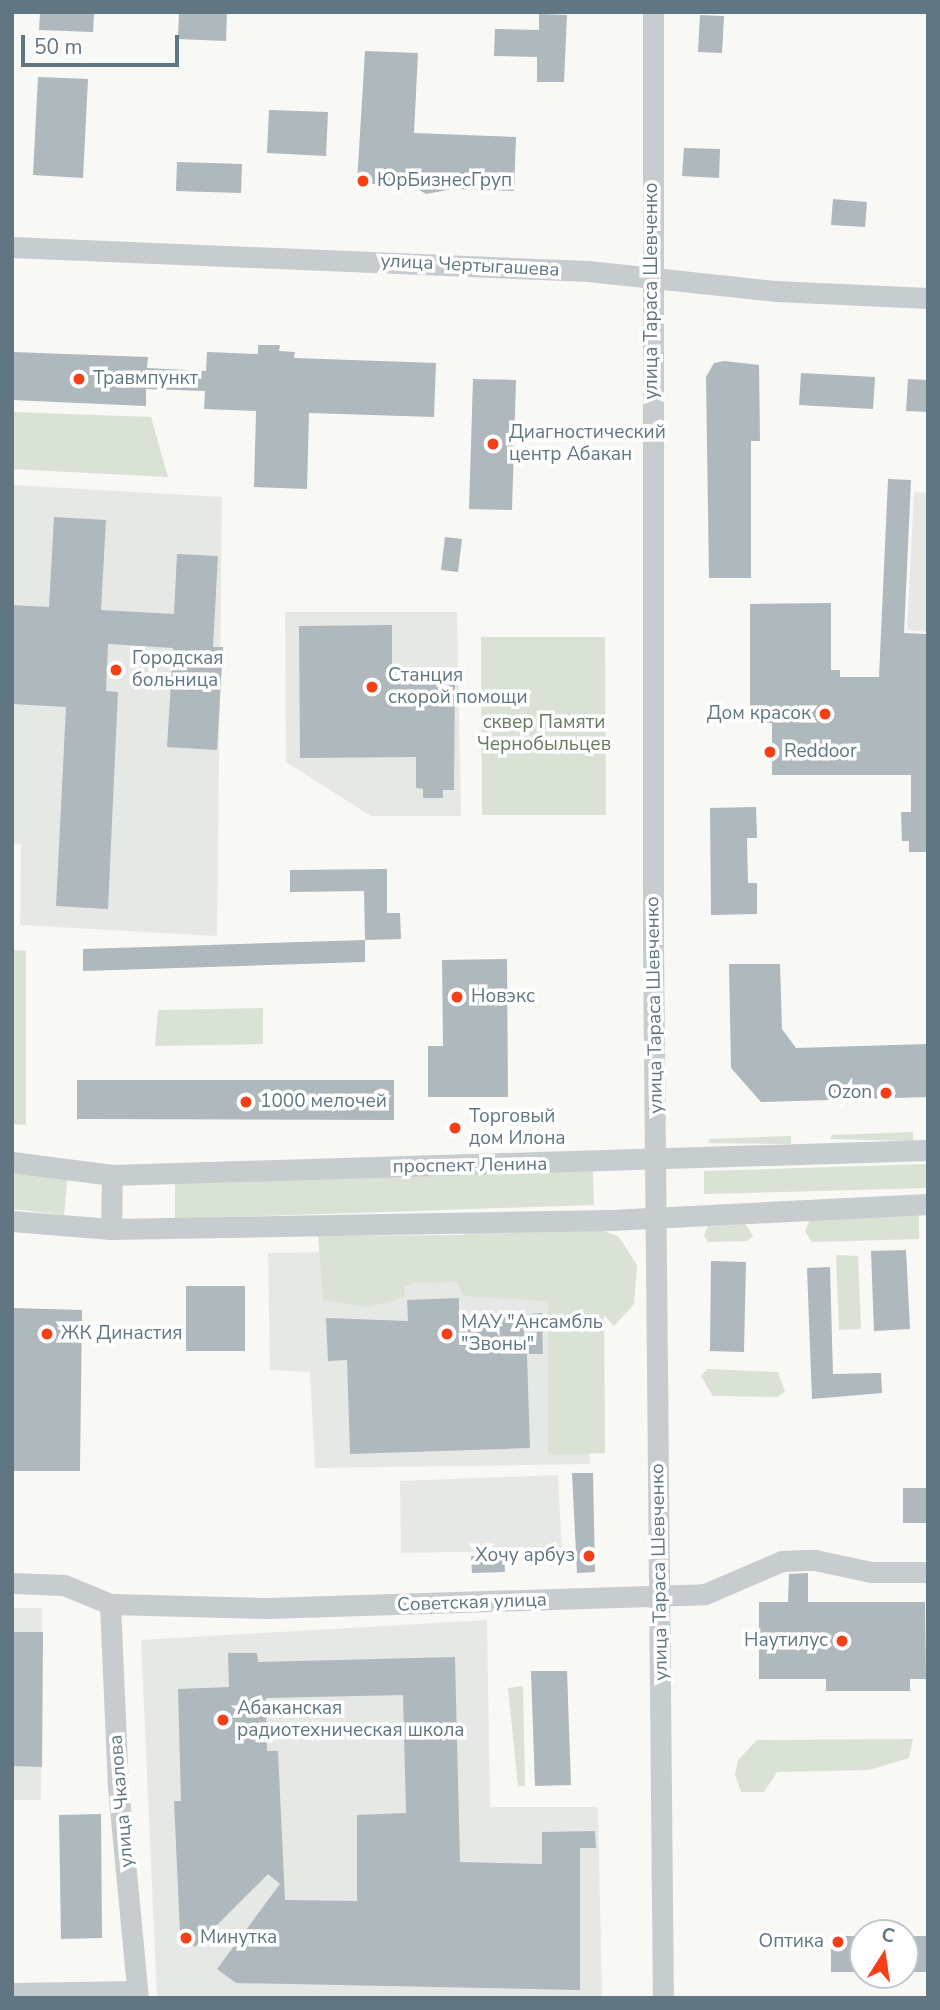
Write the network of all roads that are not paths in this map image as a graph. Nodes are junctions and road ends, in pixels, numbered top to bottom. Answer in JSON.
{"nodes":[{"id":1,"x":653,"y":12,"type":"edge"},
{"id":2,"x":12,"y":247,"type":"edge"},
{"id":3,"x":652,"y":277,"type":"junction"},
{"id":4,"x":928,"y":298,"type":"edge"},
{"id":5,"x":928,"y":1150,"type":"edge"},
{"id":6,"x":657,"y":1161,"type":"junction"},
{"id":7,"x":12,"y":1162,"type":"edge"},
{"id":8,"x":112,"y":1175,"type":"junction"},
{"id":9,"x":928,"y":1204,"type":"edge"},
{"id":10,"x":657,"y":1218,"type":"junction"},
{"id":11,"x":12,"y":1222,"type":"edge"},
{"id":12,"x":111,"y":1229,"type":"junction"},
{"id":13,"x":928,"y":1572,"type":"edge"},
{"id":14,"x":12,"y":1583,"type":"edge"},
{"id":15,"x":661,"y":1595,"type":"junction"},
{"id":16,"x":110,"y":1604,"type":"junction"},
{"id":17,"x":12,"y":1993,"type":"edge"},
{"id":18,"x":138,"y":1994,"type":"edge"},
{"id":19,"x":663,"y":1998,"type":"edge"}],
"edges":[{"from":1,"to":3,"type":"street","name":"улица Тараса Шевченко"},
{"from":2,"to":3,"type":"street","name":"улица Чертыгашева"},
{"from":3,"to":4,"type":"street","name":"улица Чертыгашева"},
{"from":3,"to":6,"type":"street","name":"улица Тараса Шевченко"},
{"from":5,"to":6,"type":"street","name":"проспект Ленина"},
{"from":6,"to":8,"type":"street","name":"проспект Ленина"},
{"from":6,"to":10,"type":"street","name":"улица Тараса Шевченко"},
{"from":7,"to":8,"type":"street","name":"проспект Ленина"},
{"from":8,"to":12,"type":"street"},
{"from":9,"to":10,"type":"street"},
{"from":10,"to":12,"type":"street"},
{"from":10,"to":15,"type":"street","name":"улица Тараса Шевченко"},
{"from":11,"to":12,"type":"street"},
{"from":13,"to":15,"type":"street","name":"Советская улица"},
{"from":14,"to":16,"type":"street","name":"Советская улица"},
{"from":15,"to":16,"type":"street","name":"Советская улица"},
{"from":15,"to":19,"type":"street","name":"улица Тараса Шевченко"},
{"from":16,"to":18,"type":"street","name":"улица Чкалова"},
{"from":17,"to":18,"type":"street"}]}
